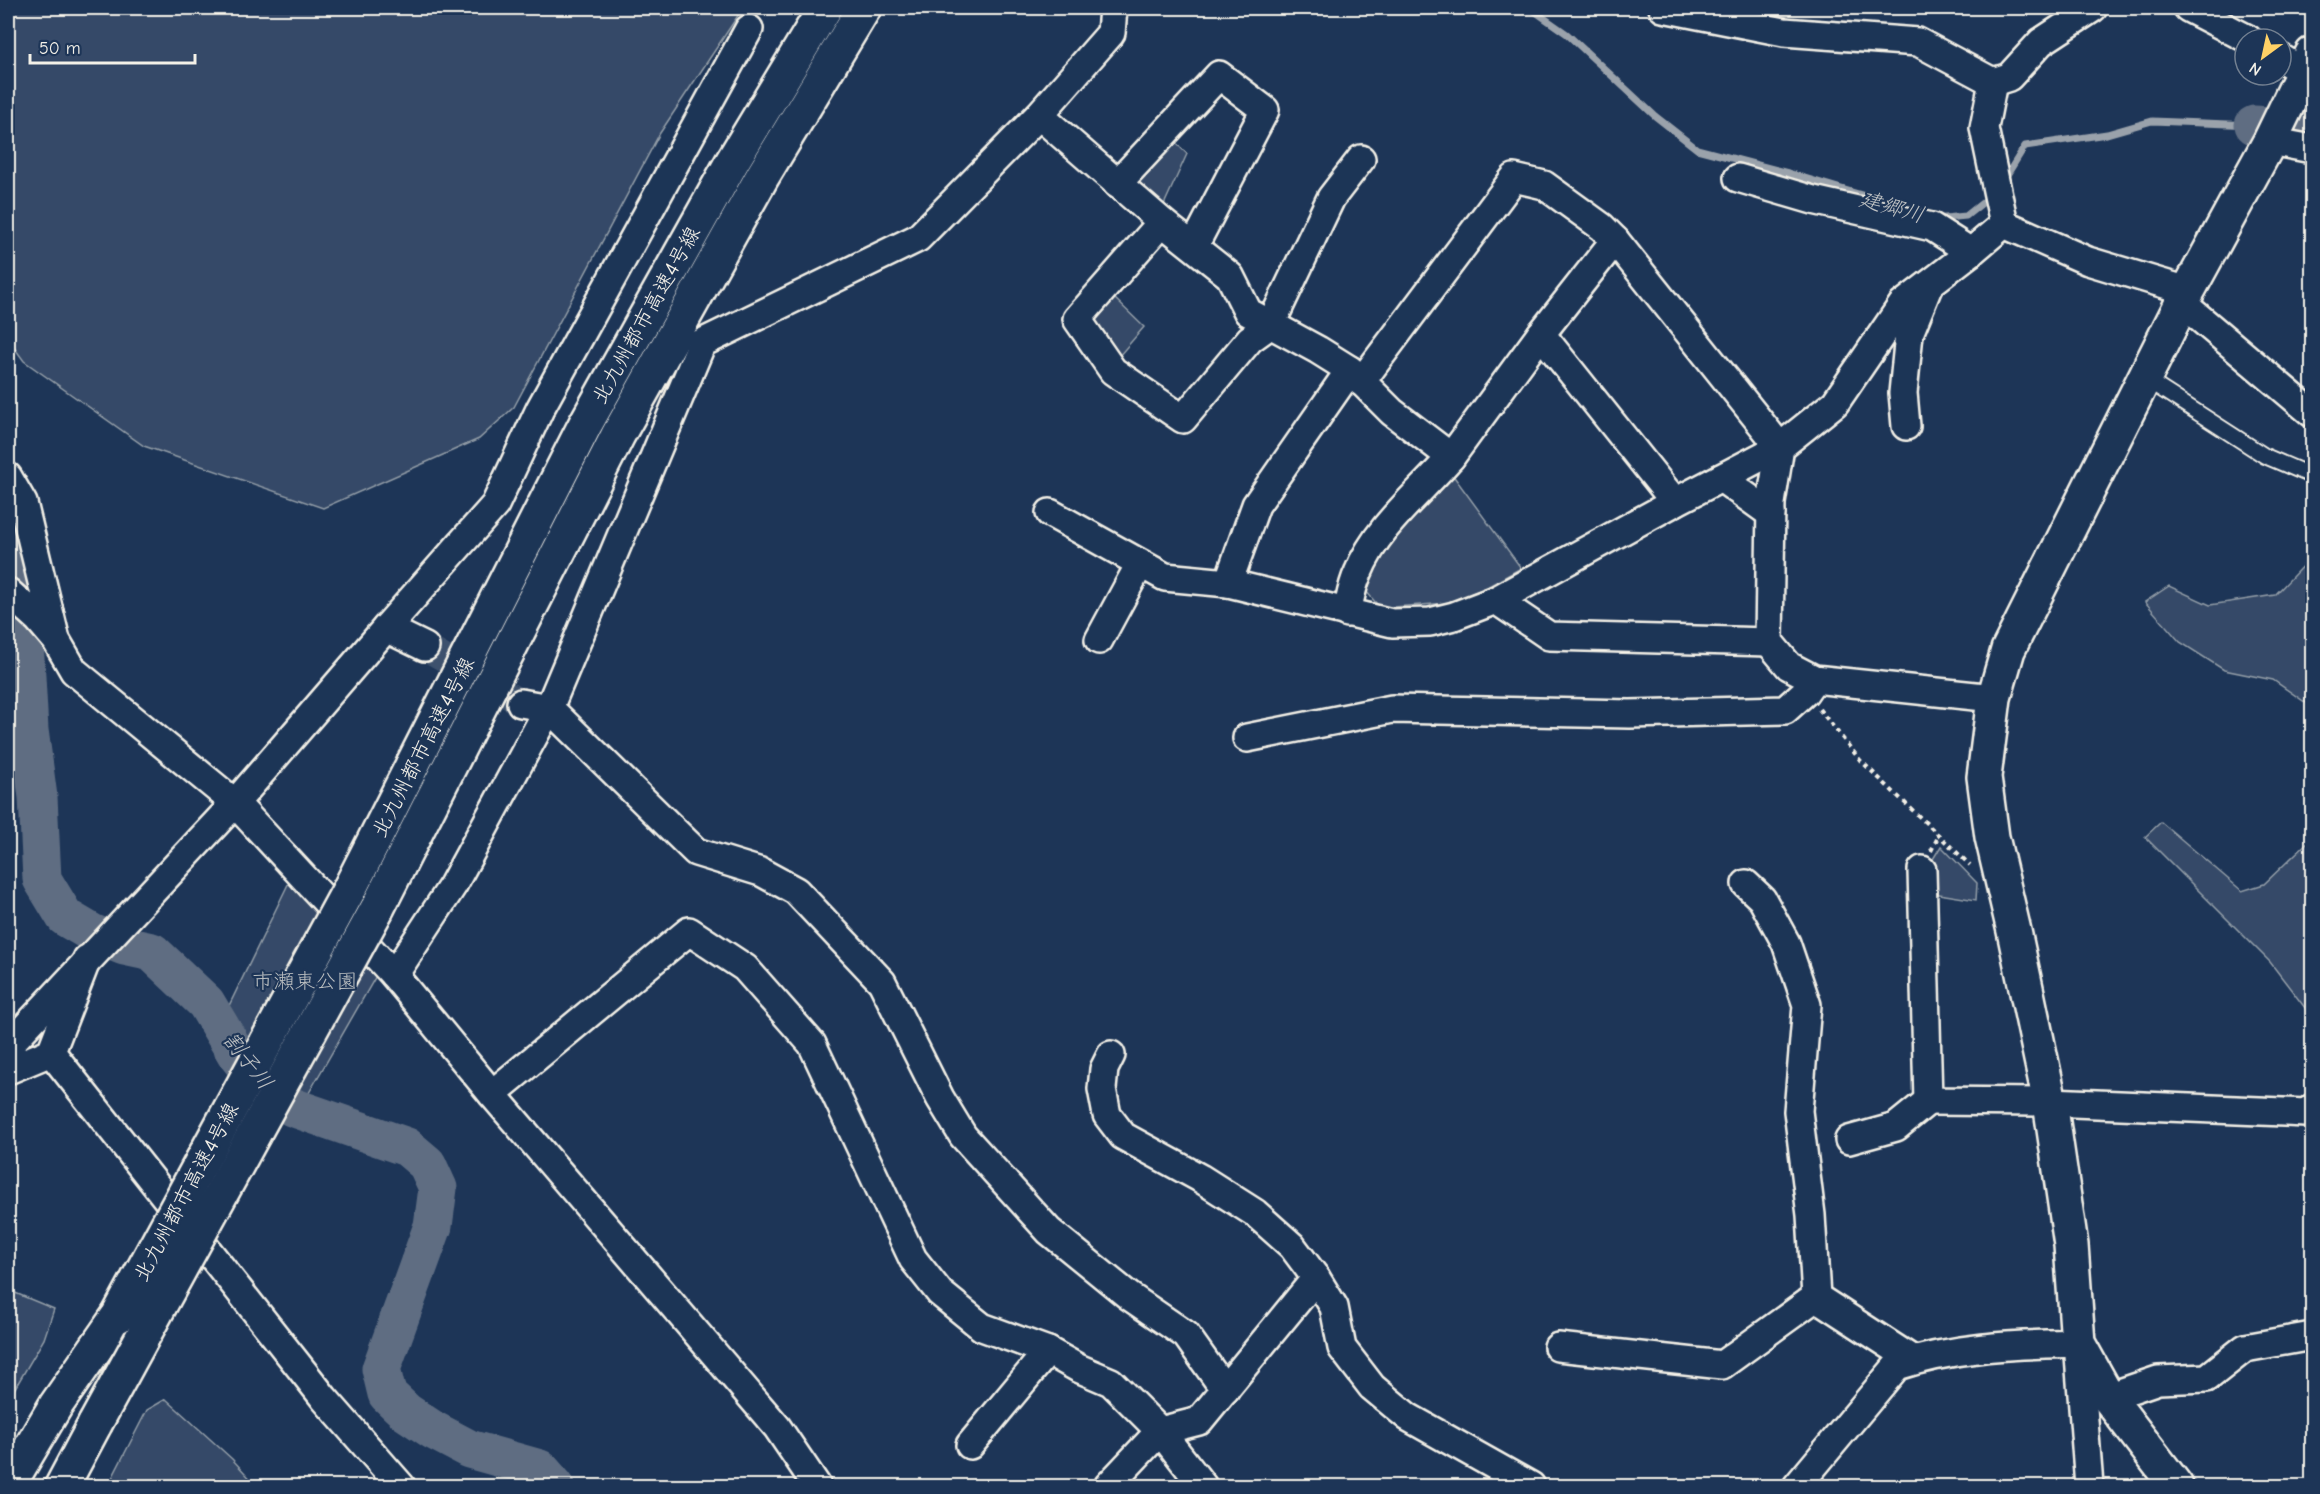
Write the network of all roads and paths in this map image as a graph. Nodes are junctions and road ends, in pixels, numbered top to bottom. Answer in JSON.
{"nodes":[{"id":1,"x":825,"y":8,"type":"edge"},
{"id":2,"x":864,"y":8,"type":"edge"},
{"id":3,"x":1113,"y":8,"type":"edge"},
{"id":4,"x":1664,"y":8,"type":"edge"},
{"id":5,"x":2093,"y":8,"type":"edge"},
{"id":6,"x":2188,"y":8,"type":"edge"},
{"id":7,"x":749,"y":29,"type":"dead end"},
{"id":8,"x":2233,"y":31,"type":"edge"},
{"id":9,"x":2299,"y":61,"type":"edge"},
{"id":10,"x":1993,"y":82,"type":"junction"},
{"id":11,"x":1039,"y":115,"type":"junction"},
{"id":12,"x":2275,"y":130,"type":"junction"},
{"id":13,"x":2313,"y":149,"type":"edge"},
{"id":14,"x":1361,"y":159,"type":"dead end"},
{"id":15,"x":1738,"y":178,"type":"dead end"},
{"id":16,"x":1117,"y":184,"type":"junction"},
{"id":17,"x":2002,"y":219,"type":"junction"},
{"id":18,"x":1162,"y":222,"type":"junction"},
{"id":19,"x":1615,"y":240,"type":"junction"},
{"id":20,"x":1194,"y":246,"type":"junction"},
{"id":21,"x":1971,"y":252,"type":"junction"},
{"id":22,"x":1929,"y":284,"type":"junction"},
{"id":23,"x":2185,"y":297,"type":"junction"},
{"id":24,"x":1271,"y":324,"type":"junction"},
{"id":25,"x":1541,"y":334,"type":"junction"},
{"id":26,"x":1355,"y":376,"type":"junction"},
{"id":27,"x":2144,"y":378,"type":"junction"},
{"id":28,"x":2313,"y":413,"type":"edge"},
{"id":29,"x":1906,"y":426,"type":"dead end"},
{"id":30,"x":1780,"y":447,"type":"junction"},
{"id":31,"x":1451,"y":457,"type":"junction"},
{"id":32,"x":2313,"y":476,"type":"edge"},
{"id":33,"x":8,"y":477,"type":"edge"},
{"id":34,"x":1721,"y":478,"type":"junction"},
{"id":35,"x":1674,"y":502,"type":"junction"},
{"id":36,"x":1050,"y":513,"type":"dead end"},
{"id":37,"x":1771,"y":514,"type":"junction"},
{"id":38,"x":1140,"y":564,"type":"junction"},
{"id":39,"x":1228,"y":583,"type":"junction"},
{"id":40,"x":8,"y":592,"type":"edge"},
{"id":41,"x":1496,"y":600,"type":"junction"},
{"id":42,"x":1347,"y":613,"type":"junction"},
{"id":43,"x":386,"y":628,"type":"junction"},
{"id":44,"x":56,"y":640,"type":"junction"},
{"id":45,"x":1099,"y":640,"type":"dead end"},
{"id":46,"x":1769,"y":642,"type":"junction"},
{"id":47,"x":425,"y":647,"type":"tunnel mouth"},
{"id":48,"x":1809,"y":685,"type":"junction"},
{"id":49,"x":1994,"y":698,"type":"junction"},
{"id":50,"x":521,"y":704,"type":"tunnel mouth"},
{"id":51,"x":549,"y":708,"type":"junction"},
{"id":52,"x":1246,"y":738,"type":"dead end"},
{"id":53,"x":235,"y":803,"type":"junction"},
{"id":54,"x":1973,"y":868,"type":"dead end"},
{"id":55,"x":1922,"y":870,"type":"dead end"},
{"id":56,"x":1746,"y":884,"type":"dead end"},
{"id":57,"x":88,"y":959,"type":"junction"},
{"id":58,"x":394,"y":975,"type":"junction"},
{"id":59,"x":8,"y":1046,"type":"edge"},
{"id":60,"x":51,"y":1052,"type":"junction"},
{"id":61,"x":1111,"y":1055,"type":"dead end"},
{"id":62,"x":8,"y":1070,"type":"edge"},
{"id":63,"x":492,"y":1094,"type":"junction"},
{"id":64,"x":1929,"y":1101,"type":"junction"},
{"id":65,"x":2050,"y":1102,"type":"junction"},
{"id":66,"x":2313,"y":1108,"type":"edge"},
{"id":67,"x":1849,"y":1140,"type":"dead end"},
{"id":68,"x":1316,"y":1278,"type":"junction"},
{"id":69,"x":1816,"y":1298,"type":"junction"},
{"id":70,"x":2313,"y":1336,"type":"edge"},
{"id":71,"x":2078,"y":1343,"type":"junction"},
{"id":72,"x":1558,"y":1347,"type":"dead end"},
{"id":73,"x":1048,"y":1351,"type":"junction"},
{"id":74,"x":1913,"y":1360,"type":"junction"},
{"id":75,"x":1225,"y":1390,"type":"junction"},
{"id":76,"x":2108,"y":1397,"type":"junction"},
{"id":77,"x":60,"y":1407,"type":"junction"},
{"id":78,"x":1160,"y":1431,"type":"junction"},
{"id":79,"x":970,"y":1445,"type":"dead end"},
{"id":80,"x":8,"y":1486,"type":"edge"},
{"id":81,"x":21,"y":1486,"type":"edge"},
{"id":82,"x":62,"y":1486,"type":"edge"},
{"id":83,"x":401,"y":1486,"type":"edge"},
{"id":84,"x":817,"y":1486,"type":"edge"},
{"id":85,"x":1108,"y":1486,"type":"edge"},
{"id":86,"x":1203,"y":1486,"type":"edge"},
{"id":87,"x":1531,"y":1486,"type":"edge"},
{"id":88,"x":1797,"y":1486,"type":"edge"},
{"id":89,"x":2089,"y":1486,"type":"edge"},
{"id":90,"x":2176,"y":1486,"type":"edge"}],
"edges":[{"from":1,"to":77,"type":"main road","name":"北九州都市高速4号線","bridge":true},
{"from":2,"to":82,"type":"main road","name":"北九州都市高速4号線","bridge":true},
{"from":3,"to":11,"type":"street"},
{"from":4,"to":10,"type":"street"},
{"from":5,"to":10,"type":"street"},
{"from":6,"to":8,"type":"street"},
{"from":7,"to":43,"type":"street"},
{"from":9,"to":12,"type":"main road"},
{"from":10,"to":17,"type":"street"},
{"from":11,"to":16,"type":"street"},
{"from":11,"to":51,"type":"street"},
{"from":12,"to":13,"type":"street"},
{"from":12,"to":23,"type":"main road"},
{"from":14,"to":24,"type":"street"},
{"from":15,"to":21,"type":"street"},
{"from":16,"to":18,"type":"street"},
{"from":16,"to":20,"type":"street"},
{"from":17,"to":21,"type":"street"},
{"from":17,"to":23,"type":"street"},
{"from":18,"to":20,"type":"street"},
{"from":18,"to":24,"type":"street"},
{"from":19,"to":25,"type":"street"},
{"from":19,"to":26,"type":"street"},
{"from":19,"to":30,"type":"street"},
{"from":20,"to":24,"type":"street"},
{"from":21,"to":22,"type":"street"},
{"from":22,"to":29,"type":"street"},
{"from":22,"to":30,"type":"street"},
{"from":23,"to":27,"type":"main road"},
{"from":23,"to":28,"type":"street"},
{"from":24,"to":26,"type":"street"},
{"from":25,"to":31,"type":"street"},
{"from":25,"to":35,"type":"street"},
{"from":26,"to":31,"type":"street"},
{"from":26,"to":39,"type":"street"},
{"from":27,"to":32,"type":"lane"},
{"from":27,"to":49,"type":"main road"},
{"from":30,"to":34,"type":"street"},
{"from":30,"to":37,"type":"street"},
{"from":31,"to":42,"type":"street"},
{"from":33,"to":44,"type":"street"},
{"from":34,"to":35,"type":"street"},
{"from":34,"to":37,"type":"street"},
{"from":35,"to":41,"type":"street"},
{"from":36,"to":38,"type":"street"},
{"from":37,"to":46,"type":"street"},
{"from":38,"to":39,"type":"street"},
{"from":38,"to":45,"type":"street"},
{"from":39,"to":42,"type":"street"},
{"from":40,"to":44,"type":"street"},
{"from":41,"to":42,"type":"street"},
{"from":41,"to":46,"type":"street"},
{"from":43,"to":47,"type":"street"},
{"from":43,"to":53,"type":"street"},
{"from":44,"to":53,"type":"street"},
{"from":46,"to":48,"type":"street"},
{"from":48,"to":49,"type":"street"},
{"from":48,"to":52,"type":"street"},
{"from":48,"to":54,"type":"path"},
{"from":49,"to":65,"type":"main road"},
{"from":50,"to":51,"type":"street"},
{"from":51,"to":58,"type":"street"},
{"from":51,"to":75,"type":"street"},
{"from":53,"to":57,"type":"street"},
{"from":53,"to":58,"type":"street"},
{"from":55,"to":64,"type":"street"},
{"from":56,"to":69,"type":"street"},
{"from":57,"to":59,"type":"street"},
{"from":57,"to":60,"type":"street"},
{"from":58,"to":63,"type":"street"},
{"from":60,"to":62,"type":"street"},
{"from":60,"to":83,"type":"street"},
{"from":61,"to":68,"type":"street"},
{"from":63,"to":73,"type":"street"},
{"from":63,"to":84,"type":"street"},
{"from":64,"to":65,"type":"street"},
{"from":64,"to":67,"type":"street"},
{"from":65,"to":66,"type":"street"},
{"from":65,"to":71,"type":"main road"},
{"from":68,"to":75,"type":"street"},
{"from":68,"to":87,"type":"street"},
{"from":69,"to":72,"type":"street"},
{"from":69,"to":74,"type":"street"},
{"from":70,"to":76,"type":"street"},
{"from":71,"to":74,"type":"street"},
{"from":71,"to":76,"type":"main road"},
{"from":71,"to":89,"type":"street"},
{"from":73,"to":78,"type":"street"},
{"from":73,"to":79,"type":"street"},
{"from":74,"to":88,"type":"street"},
{"from":75,"to":78,"type":"street"},
{"from":76,"to":90,"type":"main road"},
{"from":77,"to":80,"type":"main road"},
{"from":77,"to":81,"type":"main road","name":"北九州都市高速4号線"},
{"from":78,"to":85,"type":"street"},
{"from":78,"to":86,"type":"street"}]}
